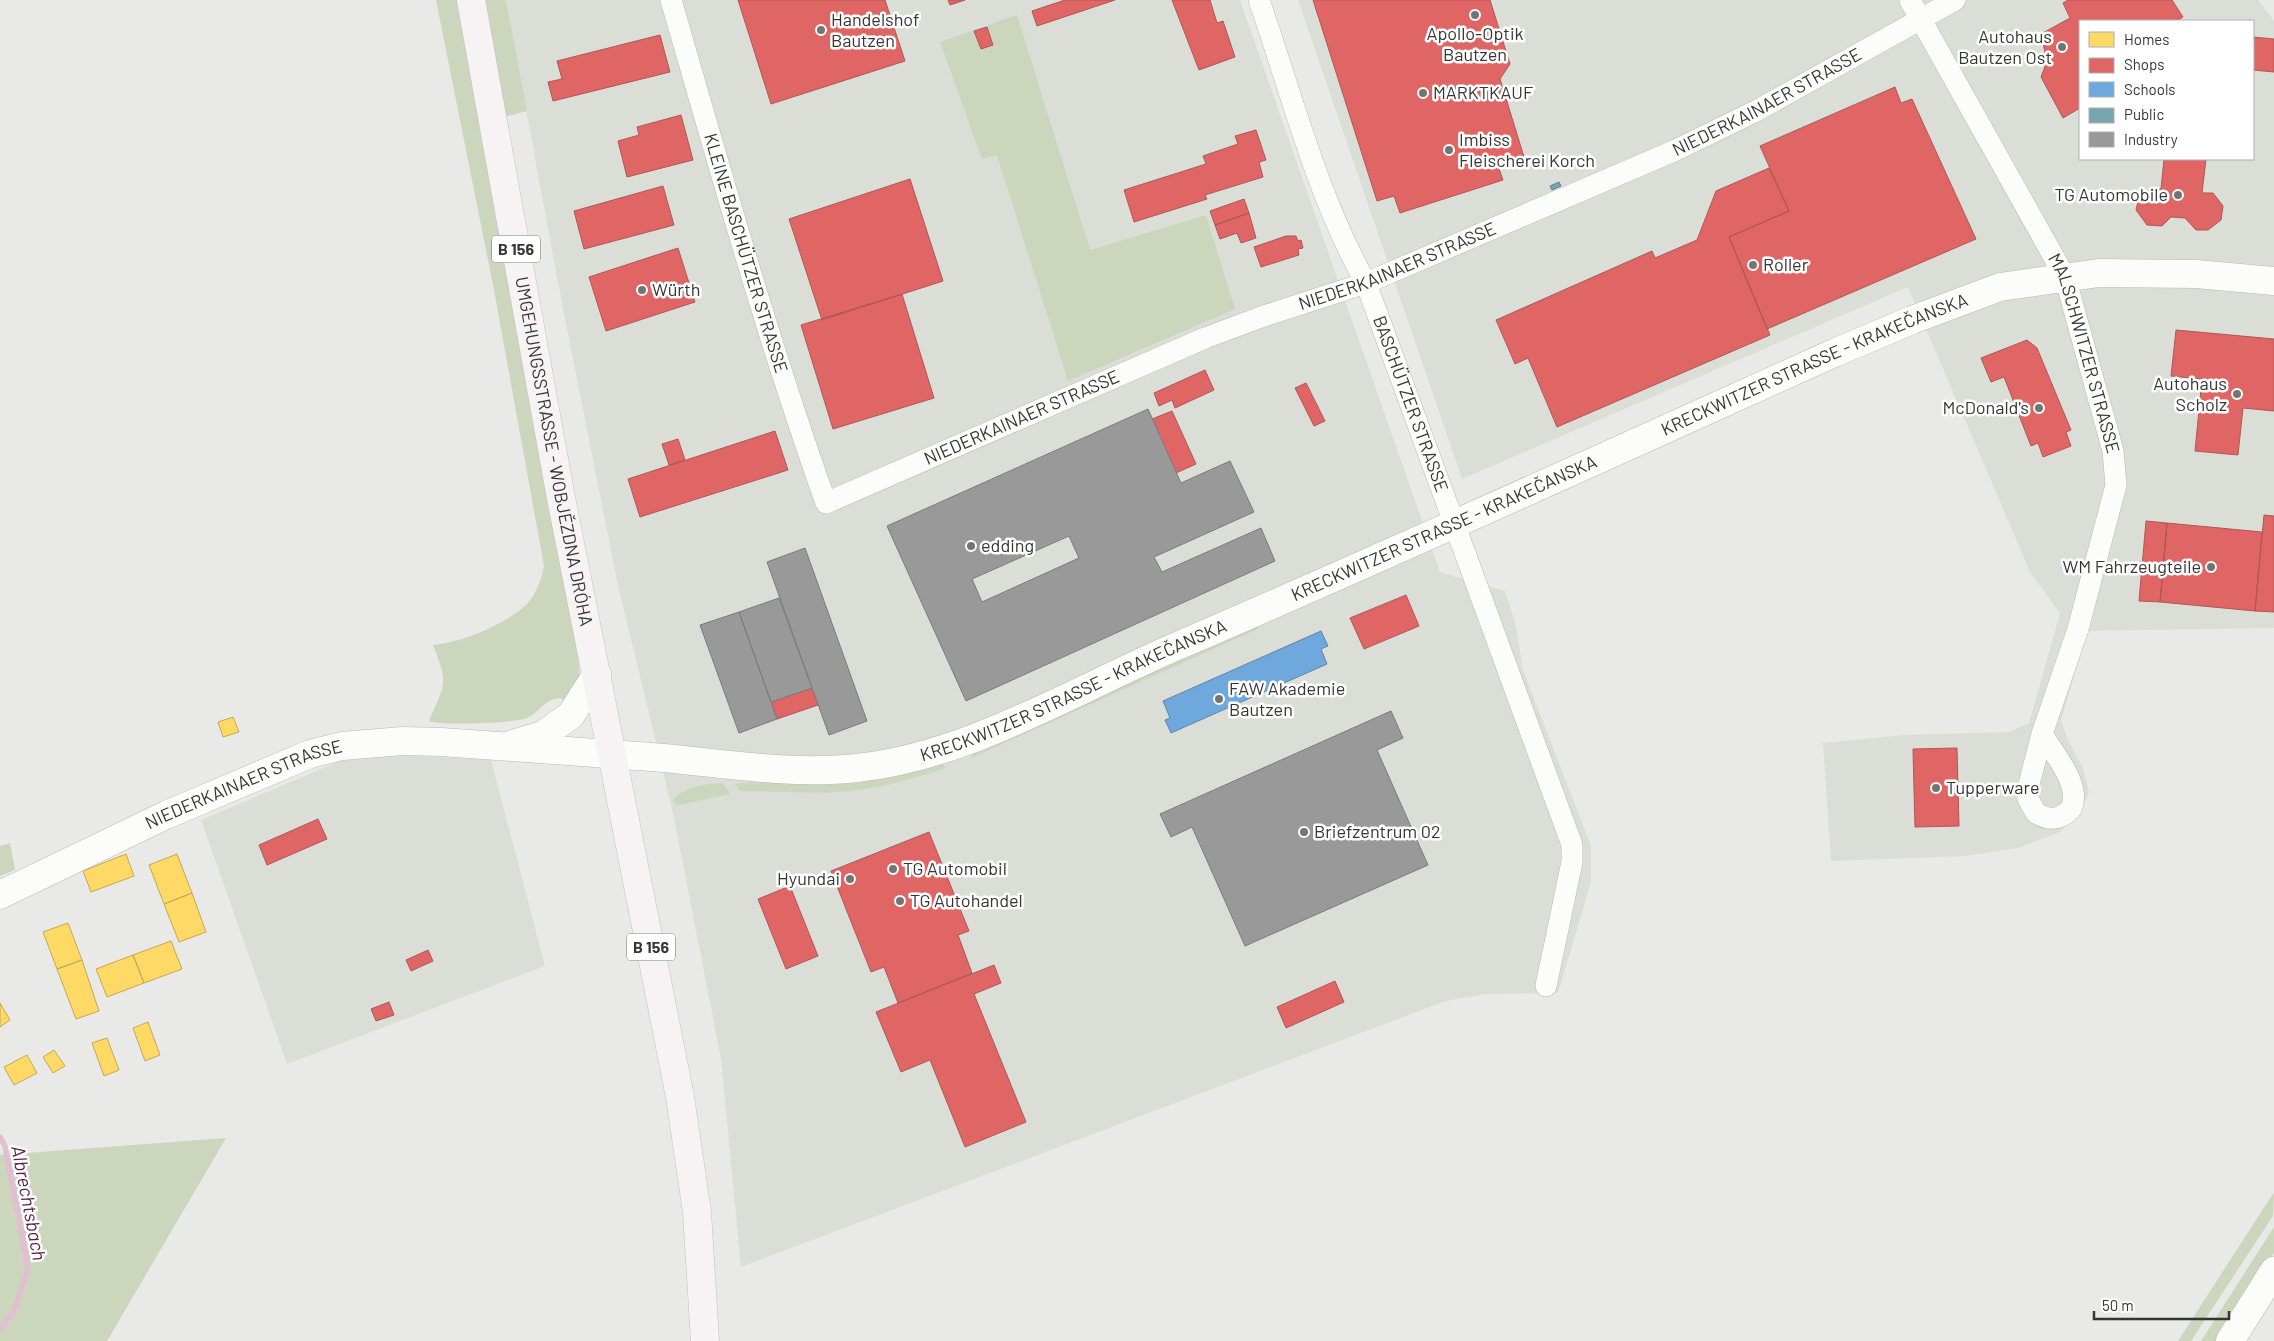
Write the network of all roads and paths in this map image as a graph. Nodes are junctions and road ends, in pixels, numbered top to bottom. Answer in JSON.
{"nodes":[{"id":1,"x":471,"y":0,"type":"edge"},
{"id":2,"x":671,"y":0,"type":"edge"},
{"id":3,"x":1259,"y":0,"type":"edge"},
{"id":4,"x":1910,"y":0,"type":"edge"},
{"id":5,"x":1955,"y":0,"type":"edge"},
{"id":6,"x":1921,"y":20,"type":"junction"},
{"id":7,"x":2064,"y":277,"type":"junction"},
{"id":8,"x":2274,"y":281,"type":"edge"},
{"id":9,"x":1366,"y":283,"type":"junction"},
{"id":10,"x":826,"y":503,"type":"joint"},
{"id":11,"x":1454,"y":523,"type":"junction"},
{"id":12,"x":597,"y":674,"type":"junction"},
{"id":13,"x":2042,"y":734,"type":"dead end"},
{"id":14,"x":502,"y":747,"type":"junction"},
{"id":15,"x":612,"y":755,"type":"junction"},
{"id":16,"x":0,"y":895,"type":"edge"},
{"id":17,"x":1546,"y":986,"type":"dead end"},
{"id":18,"x":2274,"y":1271,"type":"edge"},
{"id":19,"x":705,"y":1341,"type":"edge"},
{"id":20,"x":2230,"y":1341,"type":"edge"}],
"edges":[{"from":1,"to":12,"type":"main road","name":"UMGEHUNGSSTRASSE - WOBJĚZDNA DRÓHA","number":"B 156"},
{"from":2,"to":10,"type":"street","name":"KLEINE BASCHÜTZER STRASSE"},
{"from":3,"to":9,"type":"street","name":"BASCHÜTZER STRASSE"},
{"from":4,"to":6,"type":"street","name":"MALSCHWITZER STRASSE"},
{"from":5,"to":6,"type":"street","name":"NIEDERKAINAER STRASSE"},
{"from":6,"to":7,"type":"street","name":"MALSCHWITZER STRASSE"},
{"from":6,"to":9,"type":"street","name":"NIEDERKAINAER STRASSE"},
{"from":7,"to":8,"type":"street","name":"KRECKWITZER STRASSE - KRAKEČANSKA"},
{"from":7,"to":11,"type":"street","name":"KRECKWITZER STRASSE - KRAKEČANSKA"},
{"from":7,"to":13,"type":"street","name":"MALSCHWITZER STRASSE"},
{"from":9,"to":10,"type":"street","name":"NIEDERKAINAER STRASSE"},
{"from":9,"to":11,"type":"street","name":"BASCHÜTZER STRASSE"},
{"from":11,"to":15,"type":"street","name":"KRECKWITZER STRASSE - KRAKEČANSKA"},
{"from":11,"to":17,"type":"street","name":"BASCHÜTZER STRASSE"},
{"from":12,"to":14,"type":"street","name":"NIEDERKAINAER STRASSE"},
{"from":12,"to":15,"type":"main road","name":"UMGEHUNGSSTRASSE - WOBJĚZDNA DRÓHA","number":"B 156"},
{"from":14,"to":15,"type":"street","name":"NIEDERKAINAER STRASSE"},
{"from":14,"to":16,"type":"street","name":"NIEDERKAINAER STRASSE"},
{"from":15,"to":19,"type":"main road","number":"B 156"},
{"from":18,"to":20,"type":"street"}]}
